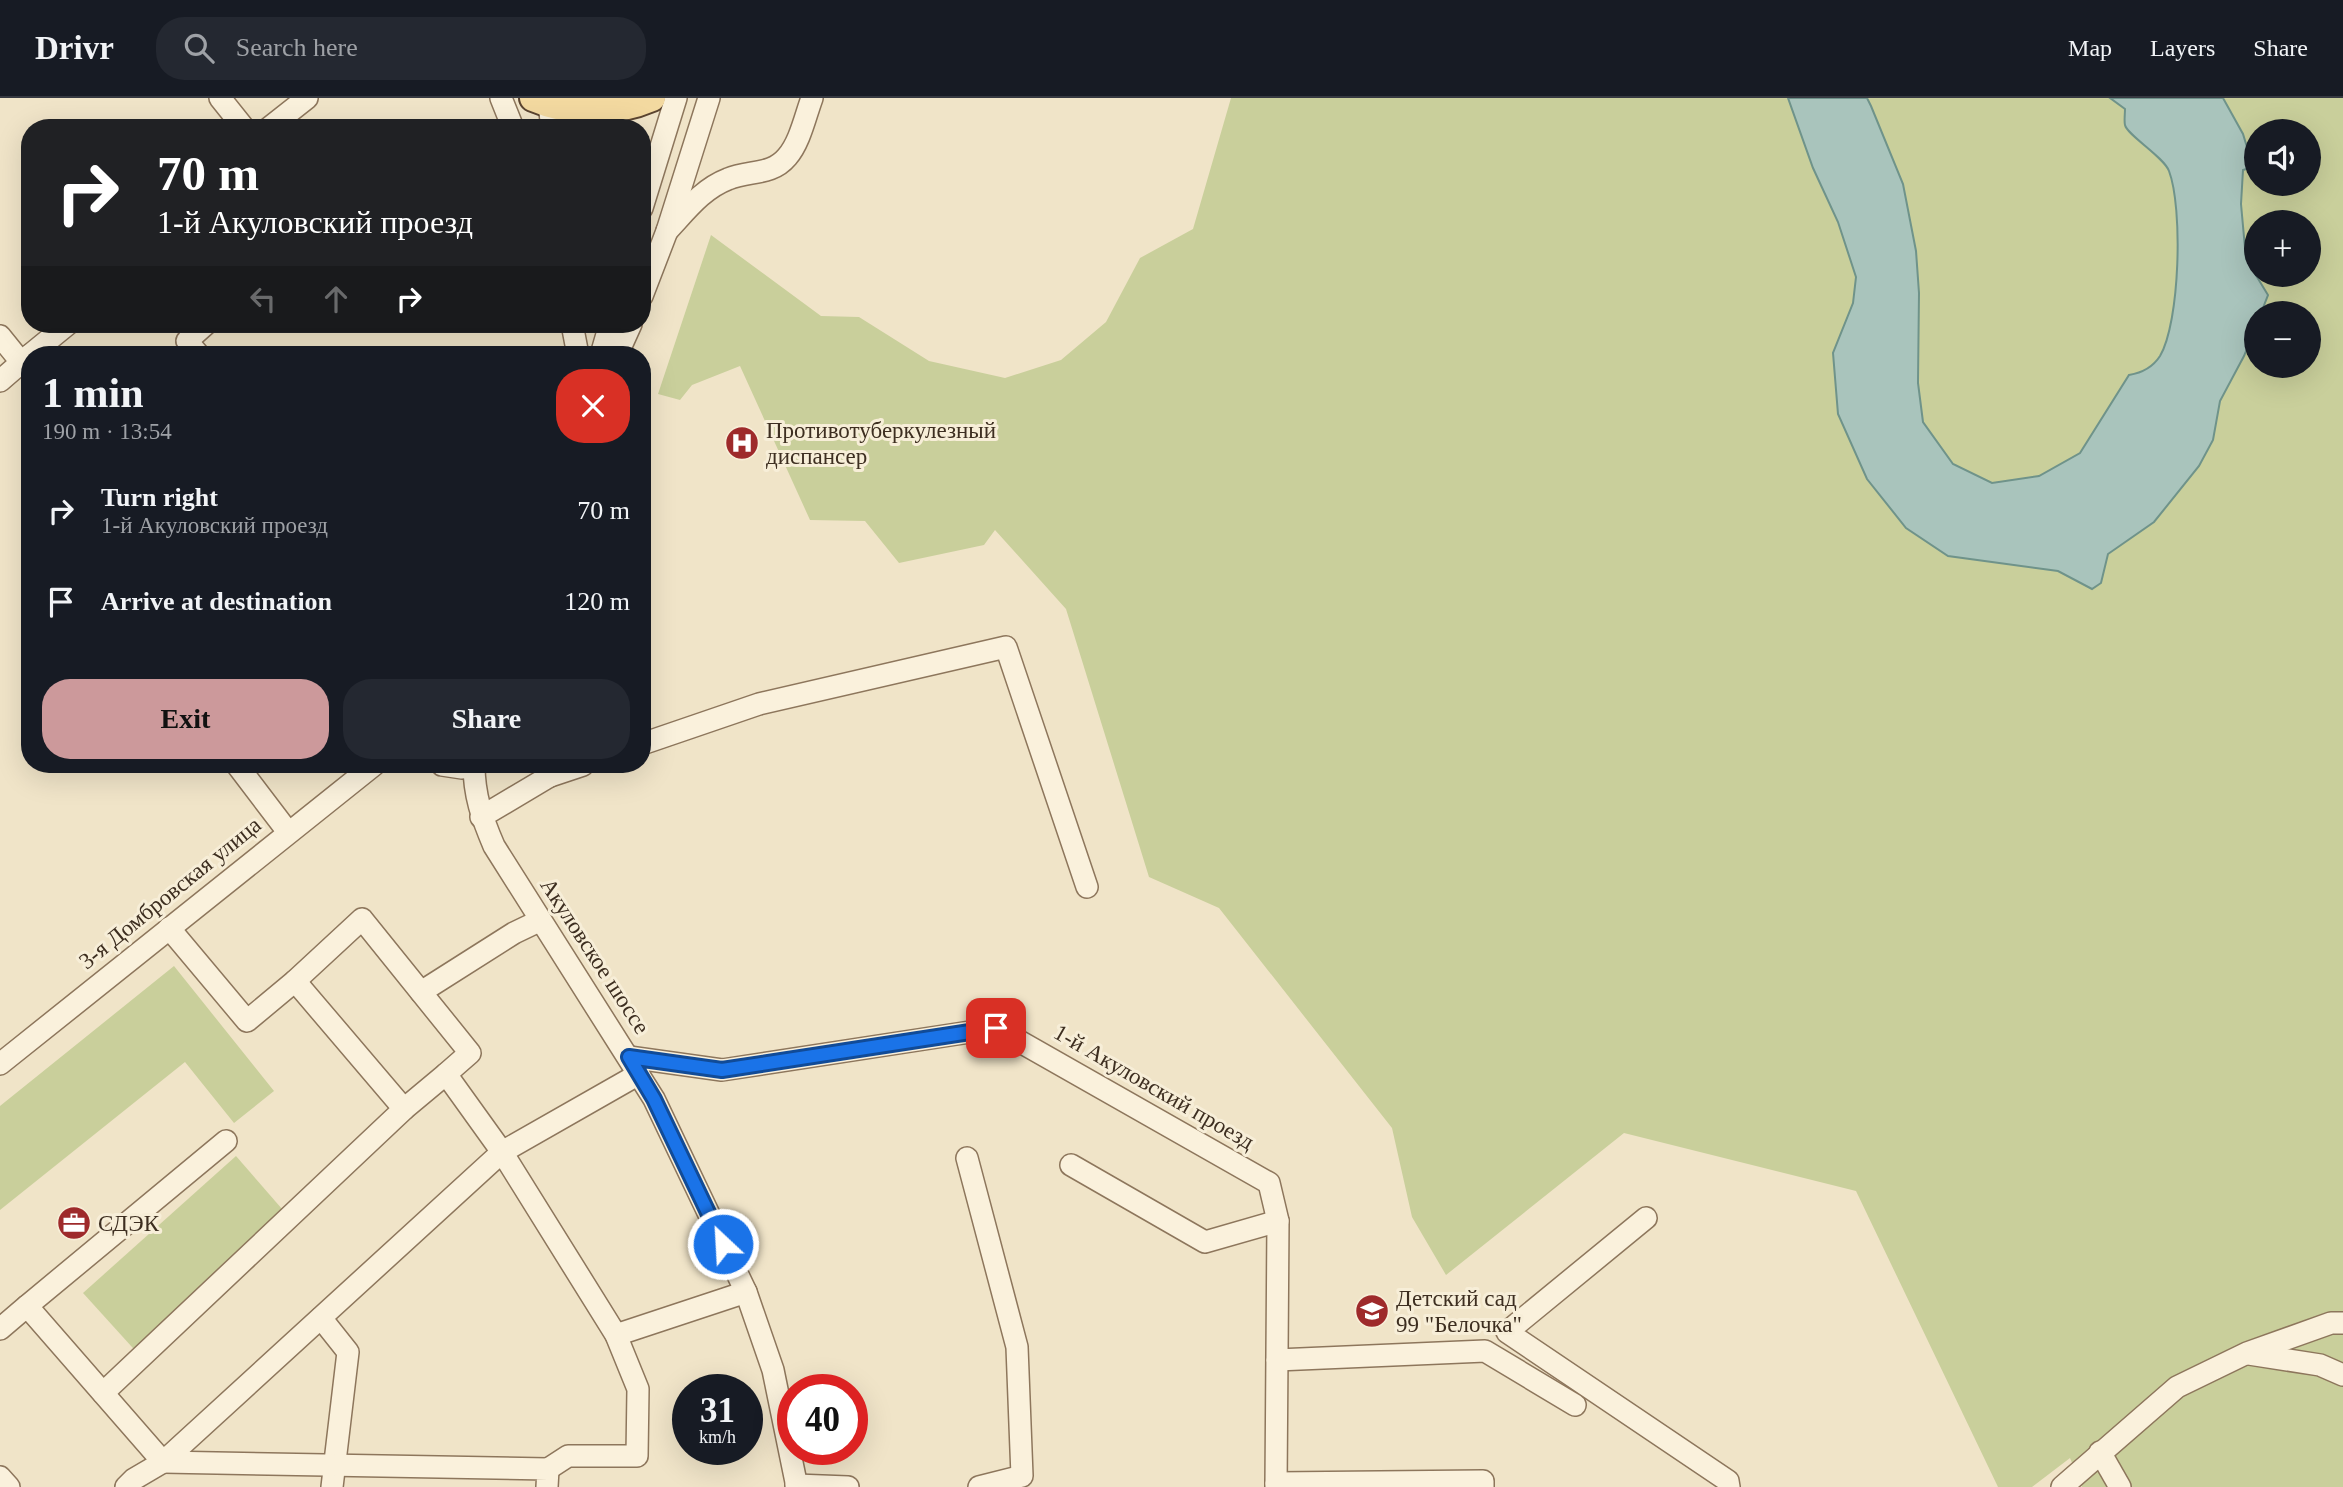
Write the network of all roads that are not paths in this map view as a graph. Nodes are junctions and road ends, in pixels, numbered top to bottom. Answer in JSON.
{"nodes":[{"id":1,"x":219,"y":98,"type":"edge"},
{"id":2,"x":307,"y":98,"type":"edge"},
{"id":3,"x":501,"y":98,"type":"edge"},
{"id":4,"x":652,"y":98,"type":"edge"},
{"id":5,"x":677,"y":98,"type":"edge"},
{"id":6,"x":709,"y":98,"type":"edge"},
{"id":7,"x":812,"y":98,"type":"edge"},
{"id":8,"x":545,"y":110,"type":"edge"},
{"id":9,"x":236,"y":119,"type":"edge"},
{"id":10,"x":280,"y":119,"type":"edge"},
{"id":11,"x":509,"y":119,"type":"edge"},
{"id":12,"x":651,"y":180,"type":"edge"},
{"id":13,"x":667,"y":231,"type":"junction"},
{"id":14,"x":651,"y":273,"type":"edge"},
{"id":15,"x":57,"y":333,"type":"edge"},
{"id":16,"x":195,"y":333,"type":"edge"},
{"id":17,"x":0,"y":336,"type":"edge"},
{"id":18,"x":41,"y":346,"type":"edge"},
{"id":19,"x":191,"y":346,"type":"edge"},
{"id":20,"x":21,"y":353,"type":"edge"},
{"id":21,"x":21,"y":363,"type":"edge"},
{"id":22,"x":0,"y":381,"type":"edge"},
{"id":23,"x":651,"y":741,"type":"edge"},
{"id":24,"x":243,"y":773,"type":"edge"},
{"id":25,"x":364,"y":773,"type":"edge"},
{"id":26,"x":474,"y":773,"type":"edge"},
{"id":27,"x":545,"y":773,"type":"edge"},
{"id":28,"x":481,"y":817,"type":"junction"},
{"id":29,"x":288,"y":832,"type":"junction"},
{"id":30,"x":1087,"y":887,"type":"dead end"},
{"id":31,"x":539,"y":921,"type":"junction"},
{"id":32,"x":169,"y":928,"type":"junction"},
{"id":33,"x":295,"y":981,"type":"junction"},
{"id":34,"x":421,"y":992,"type":"junction"},
{"id":35,"x":0,"y":1064,"type":"edge"},
{"id":36,"x":634,"y":1065,"type":"junction"},
{"id":37,"x":446,"y":1074,"type":"junction"},
{"id":38,"x":404,"y":1109,"type":"junction"},
{"id":39,"x":226,"y":1141,"type":"dead end"},
{"id":40,"x":502,"y":1152,"type":"junction"},
{"id":41,"x":967,"y":1158,"type":"dead end"},
{"id":42,"x":1071,"y":1165,"type":"dead end"},
{"id":43,"x":1646,"y":1218,"type":"dead end"},
{"id":44,"x":1278,"y":1221,"type":"junction"},
{"id":45,"x":746,"y":1292,"type":"junction"},
{"id":46,"x":27,"y":1306,"type":"junction"},
{"id":47,"x":321,"y":1318,"type":"junction"},
{"id":48,"x":2343,"y":1322,"type":"edge"},
{"id":49,"x":0,"y":1329,"type":"edge"},
{"id":50,"x":616,"y":1335,"type":"junction"},
{"id":51,"x":2247,"y":1353,"type":"junction"},
{"id":52,"x":1277,"y":1360,"type":"junction"},
{"id":53,"x":2343,"y":1375,"type":"edge"},
{"id":54,"x":103,"y":1393,"type":"junction"},
{"id":55,"x":1575,"y":1405,"type":"dead end"},
{"id":56,"x":2100,"y":1452,"type":"junction"},
{"id":57,"x":163,"y":1462,"type":"junction"},
{"id":58,"x":0,"y":1476,"type":"edge"},
{"id":59,"x":332,"y":1477,"type":"edge"},
{"id":60,"x":548,"y":1478,"type":"edge"},
{"id":61,"x":1276,"y":1485,"type":"edge"},
{"id":62,"x":796,"y":1486,"type":"edge"},
{"id":63,"x":9,"y":1487,"type":"edge"},
{"id":64,"x":126,"y":1487,"type":"edge"},
{"id":65,"x":848,"y":1487,"type":"edge"},
{"id":66,"x":979,"y":1487,"type":"edge"},
{"id":67,"x":1483,"y":1487,"type":"edge"},
{"id":68,"x":1730,"y":1487,"type":"edge"},
{"id":69,"x":2062,"y":1487,"type":"edge"},
{"id":70,"x":2120,"y":1487,"type":"edge"}],
"edges":[{"from":1,"to":9,"type":"street"},
{"from":2,"to":10,"type":"street"},
{"from":3,"to":11,"type":"street"},
{"from":4,"to":8,"type":"main road"},
{"from":5,"to":12,"type":"street"},
{"from":6,"to":13,"type":"street"},
{"from":7,"to":13,"type":"street"},
{"from":13,"to":14,"type":"street"},
{"from":15,"to":18,"type":"street"},
{"from":16,"to":19,"type":"street"},
{"from":17,"to":20,"type":"street"},
{"from":21,"to":22,"type":"street"},
{"from":23,"to":30,"type":"street"},
{"from":24,"to":29,"type":"street"},
{"from":25,"to":29,"type":"street","name":"3-я Домбровская улица"},
{"from":26,"to":28,"type":"street","name":"Акуловское шоссе"},
{"from":27,"to":28,"type":"street"},
{"from":28,"to":31,"type":"street","name":"Акуловское шоссе"},
{"from":29,"to":32,"type":"street","name":"3-я Домбровская улица"},
{"from":31,"to":34,"type":"street"},
{"from":31,"to":36,"type":"street","name":"Акуловское шоссе"},
{"from":32,"to":33,"type":"street"},
{"from":32,"to":35,"type":"street","name":"3-я Домбровская улица"},
{"from":33,"to":34,"type":"street"},
{"from":33,"to":38,"type":"street"},
{"from":34,"to":37,"type":"street"},
{"from":36,"to":40,"type":"street"},
{"from":36,"to":44,"type":"street","name":"1-й Акуловский проезд"},
{"from":36,"to":45,"type":"street","name":"Акуловское шоссе"},
{"from":37,"to":38,"type":"street"},
{"from":37,"to":40,"type":"street"},
{"from":38,"to":54,"type":"street"},
{"from":39,"to":46,"type":"street"},
{"from":40,"to":47,"type":"street"},
{"from":40,"to":50,"type":"street"},
{"from":41,"to":66,"type":"street"},
{"from":42,"to":44,"type":"street"},
{"from":43,"to":68,"type":"street"},
{"from":44,"to":52,"type":"street","name":"1-й Акуловский проезд"},
{"from":45,"to":50,"type":"street"},
{"from":45,"to":62,"type":"street","name":"Акуловское шоссе"},
{"from":46,"to":49,"type":"street"},
{"from":46,"to":54,"type":"street"},
{"from":47,"to":57,"type":"street"},
{"from":47,"to":59,"type":"street"},
{"from":48,"to":51,"type":"street"},
{"from":50,"to":60,"type":"street"},
{"from":51,"to":53,"type":"street"},
{"from":51,"to":56,"type":"street"},
{"from":52,"to":55,"type":"street"},
{"from":52,"to":61,"type":"street","name":"1-й Акуловский проезд"},
{"from":54,"to":57,"type":"street"},
{"from":56,"to":69,"type":"street"},
{"from":56,"to":70,"type":"street"},
{"from":57,"to":59,"type":"street"},
{"from":57,"to":64,"type":"street"},
{"from":58,"to":63,"type":"street"},
{"from":59,"to":60,"type":"street"},
{"from":61,"to":67,"type":"street"},
{"from":62,"to":65,"type":"street"}]}
